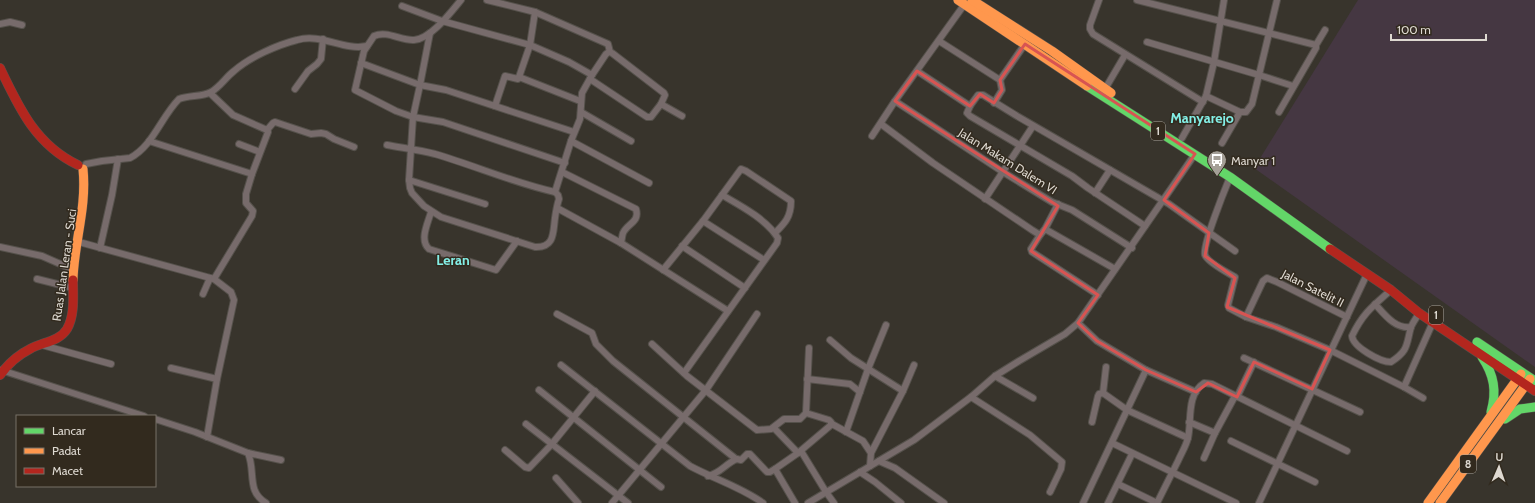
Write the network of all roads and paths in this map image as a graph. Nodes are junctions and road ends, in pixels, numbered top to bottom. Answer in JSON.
{"nodes":[{"id":1,"x":461,"y":0,"type":"edge"},
{"id":2,"x":487,"y":0,"type":"edge"},
{"id":3,"x":1099,"y":0,"type":"edge"},
{"id":4,"x":1137,"y":0,"type":"edge"},
{"id":5,"x":1224,"y":0,"type":"edge"},
{"id":6,"x":1277,"y":0,"type":"edge"},
{"id":7,"x":965,"y":2,"type":"edge"},
{"id":8,"x":402,"y":6,"type":"dead end"},
{"id":9,"x":535,"y":12,"type":"junction"},
{"id":10,"x":442,"y":21,"type":"junction"},
{"id":11,"x":1220,"y":21,"type":"junction"},
{"id":12,"x":0,"y":24,"type":"edge"},
{"id":13,"x":22,"y":25,"type":"dead end"},
{"id":14,"x":1325,"y":30,"type":"dead end"},
{"id":15,"x":430,"y":33,"type":"junction"},
{"id":16,"x":1270,"y":33,"type":"junction"},
{"id":17,"x":323,"y":39,"type":"junction"},
{"id":18,"x":938,"y":41,"type":"junction"},
{"id":19,"x":1147,"y":42,"type":"dead end"},
{"id":20,"x":530,"y":44,"type":"junction"},
{"id":21,"x":1025,"y":44,"type":"junction"},
{"id":22,"x":1316,"y":45,"type":"junction"},
{"id":23,"x":367,"y":46,"type":"junction"},
{"id":24,"x":610,"y":52,"type":"junction"},
{"id":25,"x":1125,"y":55,"type":"junction"},
{"id":26,"x":1214,"y":62,"type":"junction"},
{"id":27,"x":361,"y":63,"type":"junction"},
{"id":28,"x":0,"y":68,"type":"edge"},
{"id":29,"x":917,"y":71,"type":"junction"},
{"id":30,"x":1259,"y":75,"type":"junction"},
{"id":31,"x":519,"y":77,"type":"junction"},
{"id":32,"x":591,"y":77,"type":"junction"},
{"id":33,"x":3,"y":80,"type":"edge"},
{"id":34,"x":1000,"y":80,"type":"junction"},
{"id":35,"x":420,"y":85,"type":"junction"},
{"id":36,"x":1294,"y":86,"type":"junction"},
{"id":37,"x":295,"y":89,"type":"dead end"},
{"id":38,"x":1104,"y":89,"type":"junction"},
{"id":39,"x":210,"y":93,"type":"junction"},
{"id":40,"x":1206,"y":96,"type":"junction"},
{"id":41,"x":580,"y":101,"type":"junction"},
{"id":42,"x":895,"y":101,"type":"junction"},
{"id":43,"x":1203,"y":102,"type":"junction"},
{"id":44,"x":994,"y":103,"type":"junction"},
{"id":45,"x":661,"y":104,"type":"junction"},
{"id":46,"x":495,"y":106,"type":"junction"},
{"id":47,"x":970,"y":106,"type":"junction"},
{"id":48,"x":581,"y":112,"type":"junction"},
{"id":49,"x":1240,"y":112,"type":"junction"},
{"id":50,"x":1279,"y":112,"type":"dead end"},
{"id":51,"x":682,"y":116,"type":"dead end"},
{"id":52,"x":413,"y":117,"type":"junction"},
{"id":53,"x":881,"y":124,"type":"junction"},
{"id":54,"x":1033,"y":126,"type":"junction"},
{"id":55,"x":267,"y":130,"type":"junction"},
{"id":56,"x":574,"y":132,"type":"junction"},
{"id":57,"x":872,"y":136,"type":"dead end"},
{"id":58,"x":1182,"y":138,"type":"junction"},
{"id":59,"x":149,"y":141,"type":"junction"},
{"id":60,"x":571,"y":141,"type":"junction"},
{"id":61,"x":632,"y":141,"type":"dead end"},
{"id":62,"x":1222,"y":143,"type":"dead end"},
{"id":63,"x":239,"y":144,"type":"dead end"},
{"id":64,"x":387,"y":145,"type":"dead end"},
{"id":65,"x":354,"y":146,"type":"dead end"},
{"id":66,"x":1019,"y":146,"type":"junction"},
{"id":67,"x":410,"y":148,"type":"junction"},
{"id":68,"x":260,"y":152,"type":"junction"},
{"id":69,"x":1195,"y":154,"type":"junction"},
{"id":70,"x":118,"y":159,"type":"junction"},
{"id":71,"x":565,"y":163,"type":"junction"},
{"id":72,"x":82,"y":166,"type":"junction"},
{"id":73,"x":1110,"y":170,"type":"junction"},
{"id":74,"x":562,"y":172,"type":"junction"},
{"id":75,"x":1003,"y":172,"type":"junction"},
{"id":76,"x":252,"y":174,"type":"junction"},
{"id":77,"x":1230,"y":177,"type":"junction"},
{"id":78,"x":409,"y":180,"type":"junction"},
{"id":79,"x":649,"y":182,"type":"dead end"},
{"id":80,"x":555,"y":192,"type":"junction"},
{"id":81,"x":1095,"y":193,"type":"junction"},
{"id":82,"x":722,"y":195,"type":"junction"},
{"id":83,"x":985,"y":199,"type":"junction"},
{"id":84,"x":1163,"y":201,"type":"junction"},
{"id":85,"x":485,"y":204,"type":"dead end"},
{"id":86,"x":1058,"y":204,"type":"junction"},
{"id":87,"x":557,"y":208,"type":"junction"},
{"id":88,"x":431,"y":212,"type":"junction"},
{"id":89,"x":703,"y":221,"type":"junction"},
{"id":90,"x":1145,"y":226,"type":"junction"},
{"id":91,"x":1045,"y":229,"type":"junction"},
{"id":92,"x":775,"y":234,"type":"junction"},
{"id":93,"x":1209,"y":234,"type":"junction"},
{"id":94,"x":1040,"y":235,"type":"junction"},
{"id":95,"x":517,"y":241,"type":"junction"},
{"id":96,"x":78,"y":242,"type":"junction"},
{"id":97,"x":622,"y":243,"type":"junction"},
{"id":98,"x":682,"y":246,"type":"junction"},
{"id":99,"x":0,"y":247,"type":"edge"},
{"id":100,"x":100,"y":248,"type":"junction"},
{"id":101,"x":1132,"y":248,"type":"junction"},
{"id":102,"x":1236,"y":252,"type":"dead end"},
{"id":103,"x":764,"y":260,"type":"junction"},
{"id":104,"x":1115,"y":269,"type":"junction"},
{"id":105,"x":74,"y":270,"type":"junction"},
{"id":106,"x":663,"y":270,"type":"junction"},
{"id":107,"x":1367,"y":274,"type":"junction"},
{"id":108,"x":212,"y":278,"type":"junction"},
{"id":109,"x":37,"y":279,"type":"dead end"},
{"id":110,"x":73,"y":288,"type":"junction"},
{"id":111,"x":745,"y":288,"type":"junction"},
{"id":112,"x":1391,"y":290,"type":"junction"},
{"id":113,"x":204,"y":294,"type":"dead end"},
{"id":114,"x":1098,"y":295,"type":"junction"},
{"id":115,"x":1375,"y":304,"type":"junction"},
{"id":116,"x":728,"y":312,"type":"junction"},
{"id":117,"x":1419,"y":313,"type":"junction"},
{"id":118,"x":557,"y":314,"type":"dead end"},
{"id":119,"x":757,"y":314,"type":"dead end"},
{"id":120,"x":1246,"y":317,"type":"junction"},
{"id":121,"x":1346,"y":317,"type":"junction"},
{"id":122,"x":1433,"y":322,"type":"junction"},
{"id":123,"x":1078,"y":323,"type":"junction"},
{"id":124,"x":886,"y":325,"type":"dead end"},
{"id":125,"x":1411,"y":327,"type":"junction"},
{"id":126,"x":830,"y":340,"type":"dead end"},
{"id":127,"x":652,"y":344,"type":"dead end"},
{"id":128,"x":42,"y":345,"type":"junction"},
{"id":129,"x":809,"y":348,"type":"dead end"},
{"id":130,"x":1330,"y":350,"type":"junction"},
{"id":131,"x":1478,"y":351,"type":"junction"},
{"id":132,"x":1244,"y":358,"type":"dead end"},
{"id":133,"x":1254,"y":362,"type":"junction"},
{"id":134,"x":111,"y":364,"type":"dead end"},
{"id":135,"x":560,"y":365,"type":"dead end"},
{"id":136,"x":914,"y":365,"type":"dead end"},
{"id":137,"x":1106,"y":367,"type":"dead end"},
{"id":138,"x":172,"y":368,"type":"dead end"},
{"id":139,"x":868,"y":369,"type":"junction"},
{"id":140,"x":1146,"y":370,"type":"junction"},
{"id":141,"x":1,"y":372,"type":"edge"},
{"id":142,"x":684,"y":373,"type":"junction"},
{"id":143,"x":995,"y":376,"type":"junction"},
{"id":144,"x":217,"y":379,"type":"junction"},
{"id":145,"x":808,"y":379,"type":"junction"},
{"id":146,"x":1526,"y":379,"type":"edge"},
{"id":147,"x":1404,"y":387,"type":"junction"},
{"id":148,"x":1312,"y":389,"type":"junction"},
{"id":149,"x":539,"y":390,"type":"dead end"},
{"id":150,"x":706,"y":390,"type":"junction"},
{"id":151,"x":595,"y":391,"type":"junction"},
{"id":152,"x":903,"y":391,"type":"junction"},
{"id":153,"x":1535,"y":391,"type":"edge"},
{"id":154,"x":860,"y":392,"type":"junction"},
{"id":155,"x":1196,"y":392,"type":"junction"},
{"id":156,"x":1103,"y":393,"type":"junction"},
{"id":157,"x":971,"y":397,"type":"junction"},
{"id":158,"x":1236,"y":397,"type":"junction"},
{"id":159,"x":1033,"y":398,"type":"dead end"},
{"id":160,"x":1423,"y":398,"type":"dead end"},
{"id":161,"x":1535,"y":407,"type":"edge"},
{"id":162,"x":1128,"y":410,"type":"junction"},
{"id":163,"x":1360,"y":412,"type":"dead end"},
{"id":164,"x":806,"y":413,"type":"junction"},
{"id":165,"x":141,"y":415,"type":"edge"},
{"id":166,"x":574,"y":417,"type":"junction"},
{"id":167,"x":684,"y":418,"type":"junction"},
{"id":168,"x":1489,"y":418,"type":"junction"},
{"id":169,"x":156,"y":419,"type":"edge"},
{"id":170,"x":1092,"y":422,"type":"dead end"},
{"id":171,"x":1189,"y":422,"type":"junction"},
{"id":172,"x":526,"y":424,"type":"dead end"},
{"id":173,"x":832,"y":424,"type":"junction"},
{"id":174,"x":1497,"y":425,"type":"junction"},
{"id":175,"x":1295,"y":426,"type":"junction"},
{"id":176,"x":774,"y":428,"type":"junction"},
{"id":177,"x":846,"y":432,"type":"junction"},
{"id":178,"x":1215,"y":433,"type":"junction"},
{"id":179,"x":207,"y":437,"type":"junction"},
{"id":180,"x":1188,"y":438,"type":"junction"},
{"id":181,"x":1230,"y":440,"type":"dead end"},
{"id":182,"x":662,"y":443,"type":"junction"},
{"id":183,"x":1112,"y":443,"type":"junction"},
{"id":184,"x":551,"y":445,"type":"junction"},
{"id":185,"x":506,"y":450,"type":"dead end"},
{"id":186,"x":1347,"y":451,"type":"dead end"},
{"id":187,"x":800,"y":452,"type":"junction"},
{"id":188,"x":248,"y":453,"type":"junction"},
{"id":189,"x":871,"y":453,"type":"junction"},
{"id":190,"x":1132,"y":454,"type":"junction"},
{"id":191,"x":1204,"y":458,"type":"dead end"},
{"id":192,"x":736,"y":459,"type":"junction"},
{"id":193,"x":281,"y":460,"type":"dead end"},
{"id":194,"x":879,"y":461,"type":"junction"},
{"id":195,"x":1277,"y":464,"type":"junction"},
{"id":196,"x":870,"y":466,"type":"junction"},
{"id":197,"x":640,"y":469,"type":"junction"},
{"id":198,"x":775,"y":469,"type":"junction"},
{"id":199,"x":860,"y":472,"type":"junction"},
{"id":200,"x":1172,"y":473,"type":"junction"},
{"id":201,"x":708,"y":476,"type":"junction"},
{"id":202,"x":556,"y":478,"type":"dead end"},
{"id":203,"x":1315,"y":482,"type":"dead end"},
{"id":204,"x":1118,"y":484,"type":"junction"},
{"id":205,"x":661,"y":487,"type":"dead end"},
{"id":206,"x":826,"y":492,"type":"junction"},
{"id":207,"x":1050,"y":492,"type":"dead end"},
{"id":208,"x":618,"y":496,"type":"junction"},
{"id":209,"x":266,"y":503,"type":"edge"},
{"id":210,"x":578,"y":503,"type":"edge"},
{"id":211,"x":612,"y":503,"type":"edge"},
{"id":212,"x":628,"y":503,"type":"edge"},
{"id":213,"x":763,"y":503,"type":"edge"},
{"id":214,"x":795,"y":503,"type":"edge"},
{"id":215,"x":808,"y":503,"type":"edge"},
{"id":216,"x":834,"y":503,"type":"edge"},
{"id":217,"x":901,"y":503,"type":"edge"},
{"id":218,"x":944,"y":503,"type":"edge"},
{"id":219,"x":1082,"y":503,"type":"edge"},
{"id":220,"x":1108,"y":503,"type":"edge"},
{"id":221,"x":1157,"y":503,"type":"edge"},
{"id":222,"x":1236,"y":503,"type":"edge"},
{"id":223,"x":1259,"y":503,"type":"edge"},
{"id":224,"x":1428,"y":503,"type":"edge"},
{"id":225,"x":1440,"y":503,"type":"edge"}],
"edges":[{"from":1,"to":10,"type":"street"},
{"from":2,"to":9,"type":"street"},
{"from":3,"to":25,"type":"street"},
{"from":4,"to":11,"type":"street"},
{"from":5,"to":11,"type":"street"},
{"from":6,"to":16,"type":"street"},
{"from":7,"to":18,"type":"street"},
{"from":7,"to":21,"type":"main road","number":"1"},
{"from":7,"to":38,"type":"main road","number":"1"},
{"from":8,"to":10,"type":"street"},
{"from":9,"to":20,"type":"street"},
{"from":9,"to":24,"type":"street"},
{"from":10,"to":15,"type":"street"},
{"from":10,"to":20,"type":"street"},
{"from":11,"to":16,"type":"street"},
{"from":11,"to":26,"type":"street"},
{"from":12,"to":13,"type":"street"},
{"from":14,"to":22,"type":"street"},
{"from":15,"to":23,"type":"street"},
{"from":15,"to":35,"type":"street"},
{"from":16,"to":22,"type":"street"},
{"from":16,"to":30,"type":"street"},
{"from":17,"to":23,"type":"street"},
{"from":17,"to":37,"type":"street"},
{"from":17,"to":39,"type":"street"},
{"from":18,"to":29,"type":"street"},
{"from":18,"to":34,"type":"street"},
{"from":19,"to":26,"type":"street"},
{"from":20,"to":31,"type":"street"},
{"from":20,"to":32,"type":"street"},
{"from":21,"to":34,"type":"street"},
{"from":21,"to":69,"type":"main road","number":"1"},
{"from":22,"to":36,"type":"street"},
{"from":23,"to":27,"type":"street"},
{"from":24,"to":32,"type":"street"},
{"from":24,"to":45,"type":"street"},
{"from":25,"to":38,"type":"street"},
{"from":25,"to":43,"type":"street"},
{"from":26,"to":30,"type":"street"},
{"from":26,"to":40,"type":"street"},
{"from":27,"to":35,"type":"street"},
{"from":27,"to":52,"type":"street"},
{"from":28,"to":33,"type":"main road"},
{"from":29,"to":42,"type":"street"},
{"from":29,"to":47,"type":"street"},
{"from":30,"to":36,"type":"street"},
{"from":30,"to":49,"type":"street"},
{"from":31,"to":41,"type":"street"},
{"from":31,"to":46,"type":"street"},
{"from":32,"to":41,"type":"street"},
{"from":32,"to":45,"type":"street"},
{"from":33,"to":72,"type":"main road"},
{"from":34,"to":44,"type":"street"},
{"from":35,"to":46,"type":"street"},
{"from":35,"to":52,"type":"street"},
{"from":36,"to":50,"type":"street"},
{"from":38,"to":58,"type":"main road","number":"1"},
{"from":39,"to":55,"type":"street"},
{"from":39,"to":59,"type":"street"},
{"from":40,"to":43,"type":"street"},
{"from":40,"to":49,"type":"street"},
{"from":41,"to":48,"type":"street"},
{"from":42,"to":53,"type":"street"},
{"from":42,"to":75,"type":"street","name":"Jalan Makam Dalem VI"},
{"from":43,"to":58,"type":"street"},
{"from":44,"to":47,"type":"street"},
{"from":44,"to":54,"type":"street"},
{"from":45,"to":51,"type":"street"},
{"from":46,"to":56,"type":"street"},
{"from":47,"to":66,"type":"street"},
{"from":48,"to":56,"type":"street"},
{"from":48,"to":61,"type":"street"},
{"from":49,"to":62,"type":"street"},
{"from":52,"to":67,"type":"street"},
{"from":52,"to":71,"type":"street"},
{"from":53,"to":57,"type":"street"},
{"from":53,"to":83,"type":"street"},
{"from":54,"to":66,"type":"street"},
{"from":54,"to":73,"type":"street"},
{"from":55,"to":65,"type":"street"},
{"from":55,"to":68,"type":"street"},
{"from":56,"to":60,"type":"street"},
{"from":58,"to":146,"type":"main road","number":"1"},
{"from":59,"to":70,"type":"street"},
{"from":59,"to":76,"type":"street"},
{"from":60,"to":71,"type":"street"},
{"from":60,"to":79,"type":"street"},
{"from":63,"to":68,"type":"street"},
{"from":64,"to":67,"type":"street"},
{"from":66,"to":75,"type":"street"},
{"from":66,"to":81,"type":"street"},
{"from":67,"to":78,"type":"street"},
{"from":67,"to":80,"type":"street"},
{"from":68,"to":76,"type":"street"},
{"from":69,"to":77,"type":"main road","number":"1"},
{"from":69,"to":84,"type":"street"},
{"from":70,"to":72,"type":"street"},
{"from":70,"to":100,"type":"street"},
{"from":71,"to":74,"type":"street"},
{"from":72,"to":96,"type":"main road","name":"Ruas Jalan Leran - Suci"},
{"from":73,"to":81,"type":"street"},
{"from":73,"to":84,"type":"street"},
{"from":74,"to":80,"type":"street"},
{"from":74,"to":97,"type":"street"},
{"from":75,"to":83,"type":"street"},
{"from":75,"to":86,"type":"street","name":"Jalan Makam Dalem VI"},
{"from":76,"to":108,"type":"street"},
{"from":77,"to":93,"type":"street"},
{"from":77,"to":107,"type":"main road","number":"1"},
{"from":78,"to":85,"type":"street"},
{"from":78,"to":88,"type":"street"},
{"from":80,"to":87,"type":"street"},
{"from":81,"to":90,"type":"street"},
{"from":82,"to":89,"type":"street"},
{"from":82,"to":92,"type":"street"},
{"from":82,"to":92,"type":"street"},
{"from":83,"to":94,"type":"street"},
{"from":84,"to":90,"type":"street"},
{"from":84,"to":93,"type":"street"},
{"from":86,"to":91,"type":"street"},
{"from":86,"to":101,"type":"street","name":"Jalan Makam Dalem VI"},
{"from":87,"to":95,"type":"street"},
{"from":87,"to":97,"type":"street"},
{"from":88,"to":95,"type":"street"},
{"from":88,"to":95,"type":"street"},
{"from":89,"to":98,"type":"street"},
{"from":89,"to":103,"type":"street"},
{"from":90,"to":101,"type":"street"},
{"from":91,"to":94,"type":"street"},
{"from":91,"to":104,"type":"street"},
{"from":92,"to":103,"type":"street"},
{"from":93,"to":102,"type":"street"},
{"from":93,"to":120,"type":"street"},
{"from":94,"to":114,"type":"street"},
{"from":96,"to":100,"type":"street"},
{"from":96,"to":105,"type":"main road","name":"Ruas Jalan Leran - Suci"},
{"from":97,"to":106,"type":"street"},
{"from":98,"to":106,"type":"street"},
{"from":98,"to":111,"type":"street"},
{"from":99,"to":105,"type":"street"},
{"from":100,"to":108,"type":"street"},
{"from":101,"to":104,"type":"street"},
{"from":103,"to":111,"type":"street"},
{"from":104,"to":114,"type":"street"},
{"from":105,"to":110,"type":"main road","name":"Ruas Jalan Leran - Suci"},
{"from":106,"to":116,"type":"street"},
{"from":107,"to":112,"type":"main road","number":"1"},
{"from":107,"to":121,"type":"street"},
{"from":108,"to":113,"type":"street"},
{"from":108,"to":144,"type":"street"},
{"from":109,"to":110,"type":"street"},
{"from":110,"to":128,"type":"main road","name":"Ruas Jalan Leran - Suci"},
{"from":111,"to":116,"type":"street"},
{"from":112,"to":115,"type":"street"},
{"from":112,"to":117,"type":"main road","number":"1"},
{"from":114,"to":123,"type":"street"},
{"from":115,"to":125,"type":"street"},
{"from":115,"to":125,"type":"street"},
{"from":116,"to":142,"type":"street"},
{"from":117,"to":122,"type":"main road","number":"1"},
{"from":117,"to":125,"type":"street"},
{"from":118,"to":167,"type":"street"},
{"from":119,"to":150,"type":"street"},
{"from":120,"to":121,"type":"street","name":"Jalan Satelit II"},
{"from":120,"to":130,"type":"street"},
{"from":121,"to":130,"type":"street"},
{"from":122,"to":131,"type":"main road","number":"1"},
{"from":122,"to":147,"type":"street"},
{"from":123,"to":140,"type":"street"},
{"from":123,"to":143,"type":"street"},
{"from":124,"to":139,"type":"street"},
{"from":126,"to":139,"type":"street"},
{"from":127,"to":142,"type":"street"},
{"from":128,"to":134,"type":"street"},
{"from":128,"to":141,"type":"main road","name":"Ruas Jalan Leran - Suci"},
{"from":129,"to":145,"type":"street"},
{"from":130,"to":147,"type":"street"},
{"from":130,"to":148,"type":"street"},
{"from":131,"to":146,"type":"main road","number":"1"},
{"from":131,"to":168,"type":"main road"},
{"from":132,"to":133,"type":"street"},
{"from":133,"to":148,"type":"street"},
{"from":133,"to":158,"type":"street"},
{"from":135,"to":151,"type":"street"},
{"from":136,"to":152,"type":"street"},
{"from":137,"to":156,"type":"street"},
{"from":138,"to":144,"type":"street"},
{"from":139,"to":152,"type":"street"},
{"from":139,"to":154,"type":"street"},
{"from":140,"to":155,"type":"street"},
{"from":140,"to":162,"type":"street"},
{"from":141,"to":165,"type":"street"},
{"from":142,"to":150,"type":"street"},
{"from":143,"to":157,"type":"street"},
{"from":143,"to":159,"type":"street"},
{"from":144,"to":179,"type":"street"},
{"from":145,"to":154,"type":"street"},
{"from":145,"to":164,"type":"street"},
{"from":146,"to":153,"type":"main road","number":"1"},
{"from":146,"to":168,"type":"main road","number":"8"},
{"from":146,"to":174,"type":"main road","number":"8"},
{"from":147,"to":160,"type":"street"},
{"from":148,"to":163,"type":"street"},
{"from":148,"to":175,"type":"street"},
{"from":149,"to":166,"type":"street"},
{"from":150,"to":167,"type":"street"},
{"from":150,"to":176,"type":"street"},
{"from":151,"to":166,"type":"street"},
{"from":151,"to":182,"type":"street"},
{"from":152,"to":189,"type":"street"},
{"from":154,"to":177,"type":"street"},
{"from":155,"to":158,"type":"street"},
{"from":155,"to":171,"type":"street"},
{"from":156,"to":162,"type":"street"},
{"from":156,"to":170,"type":"street"},
{"from":157,"to":194,"type":"street"},
{"from":157,"to":207,"type":"street"},
{"from":158,"to":175,"type":"street"},
{"from":158,"to":178,"type":"street"},
{"from":161,"to":174,"type":"main road"},
{"from":162,"to":180,"type":"street"},
{"from":162,"to":183,"type":"street"},
{"from":164,"to":173,"type":"street"},
{"from":164,"to":176,"type":"street"},
{"from":166,"to":184,"type":"street"},
{"from":166,"to":197,"type":"street"},
{"from":167,"to":182,"type":"street"},
{"from":167,"to":192,"type":"street"},
{"from":168,"to":224,"type":"main road","number":"8"},
{"from":169,"to":179,"type":"street"},
{"from":171,"to":178,"type":"street"},
{"from":171,"to":180,"type":"street"},
{"from":172,"to":184,"type":"street"},
{"from":173,"to":177,"type":"street"},
{"from":173,"to":187,"type":"street"},
{"from":174,"to":225,"type":"main road","number":"8"},
{"from":175,"to":186,"type":"street"},
{"from":175,"to":195,"type":"street"},
{"from":176,"to":187,"type":"street"},
{"from":177,"to":189,"type":"street"},
{"from":178,"to":191,"type":"street"},
{"from":179,"to":188,"type":"street"},
{"from":180,"to":200,"type":"street"},
{"from":181,"to":195,"type":"street"},
{"from":182,"to":197,"type":"street"},
{"from":182,"to":201,"type":"street"},
{"from":183,"to":190,"type":"street"},
{"from":183,"to":219,"type":"street"},
{"from":184,"to":185,"type":"street"},
{"from":184,"to":208,"type":"street"},
{"from":187,"to":198,"type":"street"},
{"from":187,"to":206,"type":"street"},
{"from":188,"to":193,"type":"street"},
{"from":188,"to":209,"type":"street"},
{"from":189,"to":196,"type":"street"},
{"from":190,"to":200,"type":"street"},
{"from":190,"to":204,"type":"street"},
{"from":192,"to":198,"type":"street"},
{"from":192,"to":201,"type":"street"},
{"from":194,"to":196,"type":"street"},
{"from":194,"to":218,"type":"street"},
{"from":195,"to":203,"type":"street"},
{"from":195,"to":223,"type":"street"},
{"from":196,"to":199,"type":"street"},
{"from":197,"to":205,"type":"street"},
{"from":197,"to":208,"type":"street"},
{"from":198,"to":214,"type":"street"},
{"from":199,"to":206,"type":"street"},
{"from":199,"to":217,"type":"street"},
{"from":200,"to":221,"type":"street"},
{"from":200,"to":222,"type":"street"},
{"from":201,"to":213,"type":"street"},
{"from":202,"to":210,"type":"street"},
{"from":204,"to":220,"type":"street"},
{"from":204,"to":221,"type":"street"},
{"from":206,"to":215,"type":"street"},
{"from":206,"to":216,"type":"street"},
{"from":208,"to":211,"type":"street"},
{"from":208,"to":212,"type":"street"}]}
